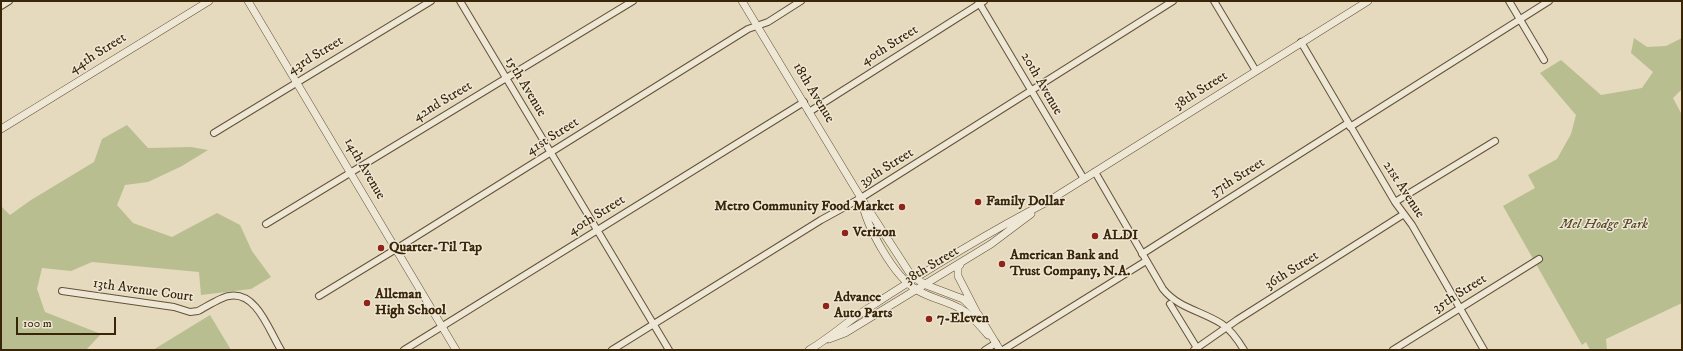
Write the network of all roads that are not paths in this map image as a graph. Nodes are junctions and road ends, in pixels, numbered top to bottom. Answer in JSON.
{"nodes":[{"id":1,"x":9,"y":1,"type":"edge"},
{"id":2,"x":209,"y":1,"type":"edge"},
{"id":3,"x":248,"y":1,"type":"edge"},
{"id":4,"x":431,"y":1,"type":"edge"},
{"id":5,"x":460,"y":1,"type":"edge"},
{"id":6,"x":633,"y":1,"type":"edge"},
{"id":7,"x":742,"y":1,"type":"edge"},
{"id":8,"x":801,"y":1,"type":"edge"},
{"id":9,"x":1173,"y":1,"type":"edge"},
{"id":10,"x":1214,"y":1,"type":"edge"},
{"id":11,"x":1368,"y":1,"type":"edge"},
{"id":12,"x":1509,"y":1,"type":"edge"},
{"id":13,"x":1549,"y":1,"type":"edge"},
{"id":14,"x":980,"y":2,"type":"edge"},
{"id":15,"x":1,"y":6,"type":"edge"},
{"id":16,"x":1519,"y":20,"type":"junction"},
{"id":17,"x":756,"y":25,"type":"junction"},
{"id":18,"x":1301,"y":42,"type":"junction"},
{"id":19,"x":1544,"y":60,"type":"dead end"},
{"id":20,"x":1256,"y":71,"type":"junction"},
{"id":21,"x":505,"y":78,"type":"junction"},
{"id":22,"x":297,"y":82,"type":"junction"},
{"id":23,"x":1031,"y":91,"type":"junction"},
{"id":24,"x":804,"y":102,"type":"junction"},
{"id":25,"x":809,"y":112,"type":"junction"},
{"id":26,"x":1349,"y":125,"type":"junction"},
{"id":27,"x":1,"y":129,"type":"edge"},
{"id":28,"x":214,"y":133,"type":"dead end"},
{"id":29,"x":1495,"y":141,"type":"dead end"},
{"id":30,"x":551,"y":152,"type":"junction"},
{"id":31,"x":351,"y":172,"type":"junction"},
{"id":32,"x":1095,"y":172,"type":"junction"},
{"id":33,"x":1084,"y":179,"type":"junction"},
{"id":34,"x":861,"y":198,"type":"junction"},
{"id":35,"x":1047,"y":202,"type":"junction"},
{"id":36,"x":1395,"y":202,"type":"junction"},
{"id":37,"x":1404,"y":214,"type":"junction"},
{"id":38,"x":266,"y":224,"type":"dead end"},
{"id":39,"x":597,"y":230,"type":"junction"},
{"id":40,"x":396,"y":249,"type":"junction"},
{"id":41,"x":1142,"y":254,"type":"junction"},
{"id":42,"x":1539,"y":259,"type":"dead end"},
{"id":43,"x":1146,"y":261,"type":"junction"},
{"id":44,"x":961,"y":263,"type":"junction"},
{"id":45,"x":915,"y":278,"type":"junction"},
{"id":46,"x":908,"y":283,"type":"junction"},
{"id":47,"x":926,"y":285,"type":"junction"},
{"id":48,"x":917,"y":290,"type":"junction"},
{"id":49,"x":62,"y":291,"type":"dead end"},
{"id":50,"x":319,"y":296,"type":"dead end"},
{"id":51,"x":1170,"y":304,"type":"dead end"},
{"id":52,"x":1460,"y":308,"type":"junction"},
{"id":53,"x":978,"y":314,"type":"junction"},
{"id":54,"x":653,"y":324,"type":"junction"},
{"id":55,"x":442,"y":326,"type":"junction"},
{"id":56,"x":1226,"y":327,"type":"junction"},
{"id":57,"x":824,"y":341,"type":"junction"},
{"id":58,"x":998,"y":347,"type":"edge"},
{"id":59,"x":1195,"y":349,"type":"edge"},
{"id":60,"x":281,"y":350,"type":"edge"},
{"id":61,"x":404,"y":350,"type":"edge"},
{"id":62,"x":456,"y":350,"type":"edge"},
{"id":63,"x":612,"y":350,"type":"edge"},
{"id":64,"x":668,"y":350,"type":"edge"},
{"id":65,"x":809,"y":350,"type":"edge"},
{"id":66,"x":985,"y":350,"type":"edge"},
{"id":67,"x":1003,"y":350,"type":"edge"},
{"id":68,"x":1244,"y":350,"type":"edge"},
{"id":69,"x":1393,"y":350,"type":"edge"},
{"id":70,"x":1484,"y":350,"type":"edge"}],
"edges":[{"from":1,"to":15,"type":"street"},
{"from":2,"to":27,"type":"street","name":"44th Street"},
{"from":3,"to":22,"type":"street","name":"14th Avenue"},
{"from":4,"to":22,"type":"street","name":"43rd Street"},
{"from":5,"to":21,"type":"street","name":"15th Avenue"},
{"from":6,"to":21,"type":"street","name":"42nd Street"},
{"from":7,"to":17,"type":"street","name":"18th Avenue"},
{"from":8,"to":17,"type":"street","name":"41st Street"},
{"from":9,"to":23,"type":"street","name":"39th Street"},
{"from":10,"to":20,"type":"street"},
{"from":11,"to":18,"type":"street","name":"38th Street"},
{"from":12,"to":16,"type":"street"},
{"from":13,"to":16,"type":"street","name":"37th Street"},
{"from":14,"to":23,"type":"street","name":"20th Avenue"},
{"from":14,"to":25,"type":"street","name":"40th Street"},
{"from":16,"to":19,"type":"street"},
{"from":16,"to":26,"type":"street","name":"37th Street"},
{"from":17,"to":24,"type":"street","name":"18th Avenue"},
{"from":17,"to":30,"type":"street","name":"41st Street"},
{"from":18,"to":20,"type":"street","name":"38th Street"},
{"from":18,"to":26,"type":"street","name":"21st Avenue"},
{"from":20,"to":32,"type":"street","name":"38th Street"},
{"from":21,"to":30,"type":"street","name":"15th Avenue"},
{"from":21,"to":31,"type":"street","name":"42nd Street"},
{"from":22,"to":28,"type":"street","name":"43rd Street"},
{"from":22,"to":31,"type":"street","name":"14th Avenue"},
{"from":23,"to":33,"type":"street","name":"20th Avenue"},
{"from":23,"to":34,"type":"street","name":"39th Street"},
{"from":24,"to":25,"type":"street","name":"18th Avenue"},
{"from":24,"to":39,"type":"street","name":"40th Street"},
{"from":25,"to":34,"type":"street","name":"18th Avenue"},
{"from":26,"to":36,"type":"street","name":"21st Avenue"},
{"from":26,"to":41,"type":"street","name":"37th Street"},
{"from":29,"to":36,"type":"street"},
{"from":30,"to":39,"type":"street","name":"15th Avenue"},
{"from":30,"to":40,"type":"street","name":"41st Street"},
{"from":31,"to":38,"type":"street","name":"42nd Street"},
{"from":31,"to":40,"type":"street","name":"14th Avenue"},
{"from":32,"to":33,"type":"street","name":"38th Street"},
{"from":32,"to":41,"type":"street"},
{"from":33,"to":35,"type":"street","name":"38th Street"},
{"from":34,"to":45,"type":"street","name":"18th Avenue"},
{"from":34,"to":46,"type":"street","name":"18th Avenue"},
{"from":34,"to":54,"type":"street","name":"39th Street"},
{"from":35,"to":44,"type":"street","name":"38th Street"},
{"from":35,"to":45,"type":"street","name":"38th Street"},
{"from":36,"to":37,"type":"street","name":"21st Avenue"},
{"from":37,"to":52,"type":"street","name":"21st Avenue"},
{"from":37,"to":56,"type":"street","name":"36th Street"},
{"from":39,"to":54,"type":"street","name":"15th Avenue"},
{"from":39,"to":55,"type":"street","name":"40th Street"},
{"from":40,"to":50,"type":"street","name":"41st Street"},
{"from":40,"to":55,"type":"street","name":"14th Avenue"},
{"from":41,"to":43,"type":"street"},
{"from":42,"to":52,"type":"street","name":"35th Street"},
{"from":43,"to":56,"type":"street"},
{"from":43,"to":67,"type":"street"},
{"from":44,"to":47,"type":"street","name":"38th Street"},
{"from":44,"to":53,"type":"street"},
{"from":45,"to":46,"type":"street","name":"38th Street"},
{"from":45,"to":47,"type":"street","name":"18th Avenue"},
{"from":46,"to":48,"type":"street","name":"18th Avenue"},
{"from":46,"to":57,"type":"street","name":"38th Street"},
{"from":47,"to":48,"type":"street","name":"38th Street"},
{"from":47,"to":53,"type":"street","name":"18th Avenue"},
{"from":48,"to":57,"type":"street","name":"38th Street"},
{"from":48,"to":58,"type":"street","name":"18th Avenue"},
{"from":49,"to":60,"type":"street","name":"13th Avenue Court"},
{"from":51,"to":59,"type":"street"},
{"from":52,"to":69,"type":"street","name":"35th Street"},
{"from":52,"to":70,"type":"street","name":"21st Avenue"},
{"from":53,"to":58,"type":"street","name":"18th Avenue"},
{"from":54,"to":63,"type":"street","name":"39th Street"},
{"from":54,"to":64,"type":"street","name":"15th Avenue"},
{"from":55,"to":61,"type":"street","name":"40th Street"},
{"from":55,"to":62,"type":"street","name":"14th Avenue"},
{"from":56,"to":59,"type":"street","name":"36th Street"},
{"from":56,"to":68,"type":"street"},
{"from":57,"to":65,"type":"street","name":"38th Street"},
{"from":58,"to":66,"type":"street"}]}
